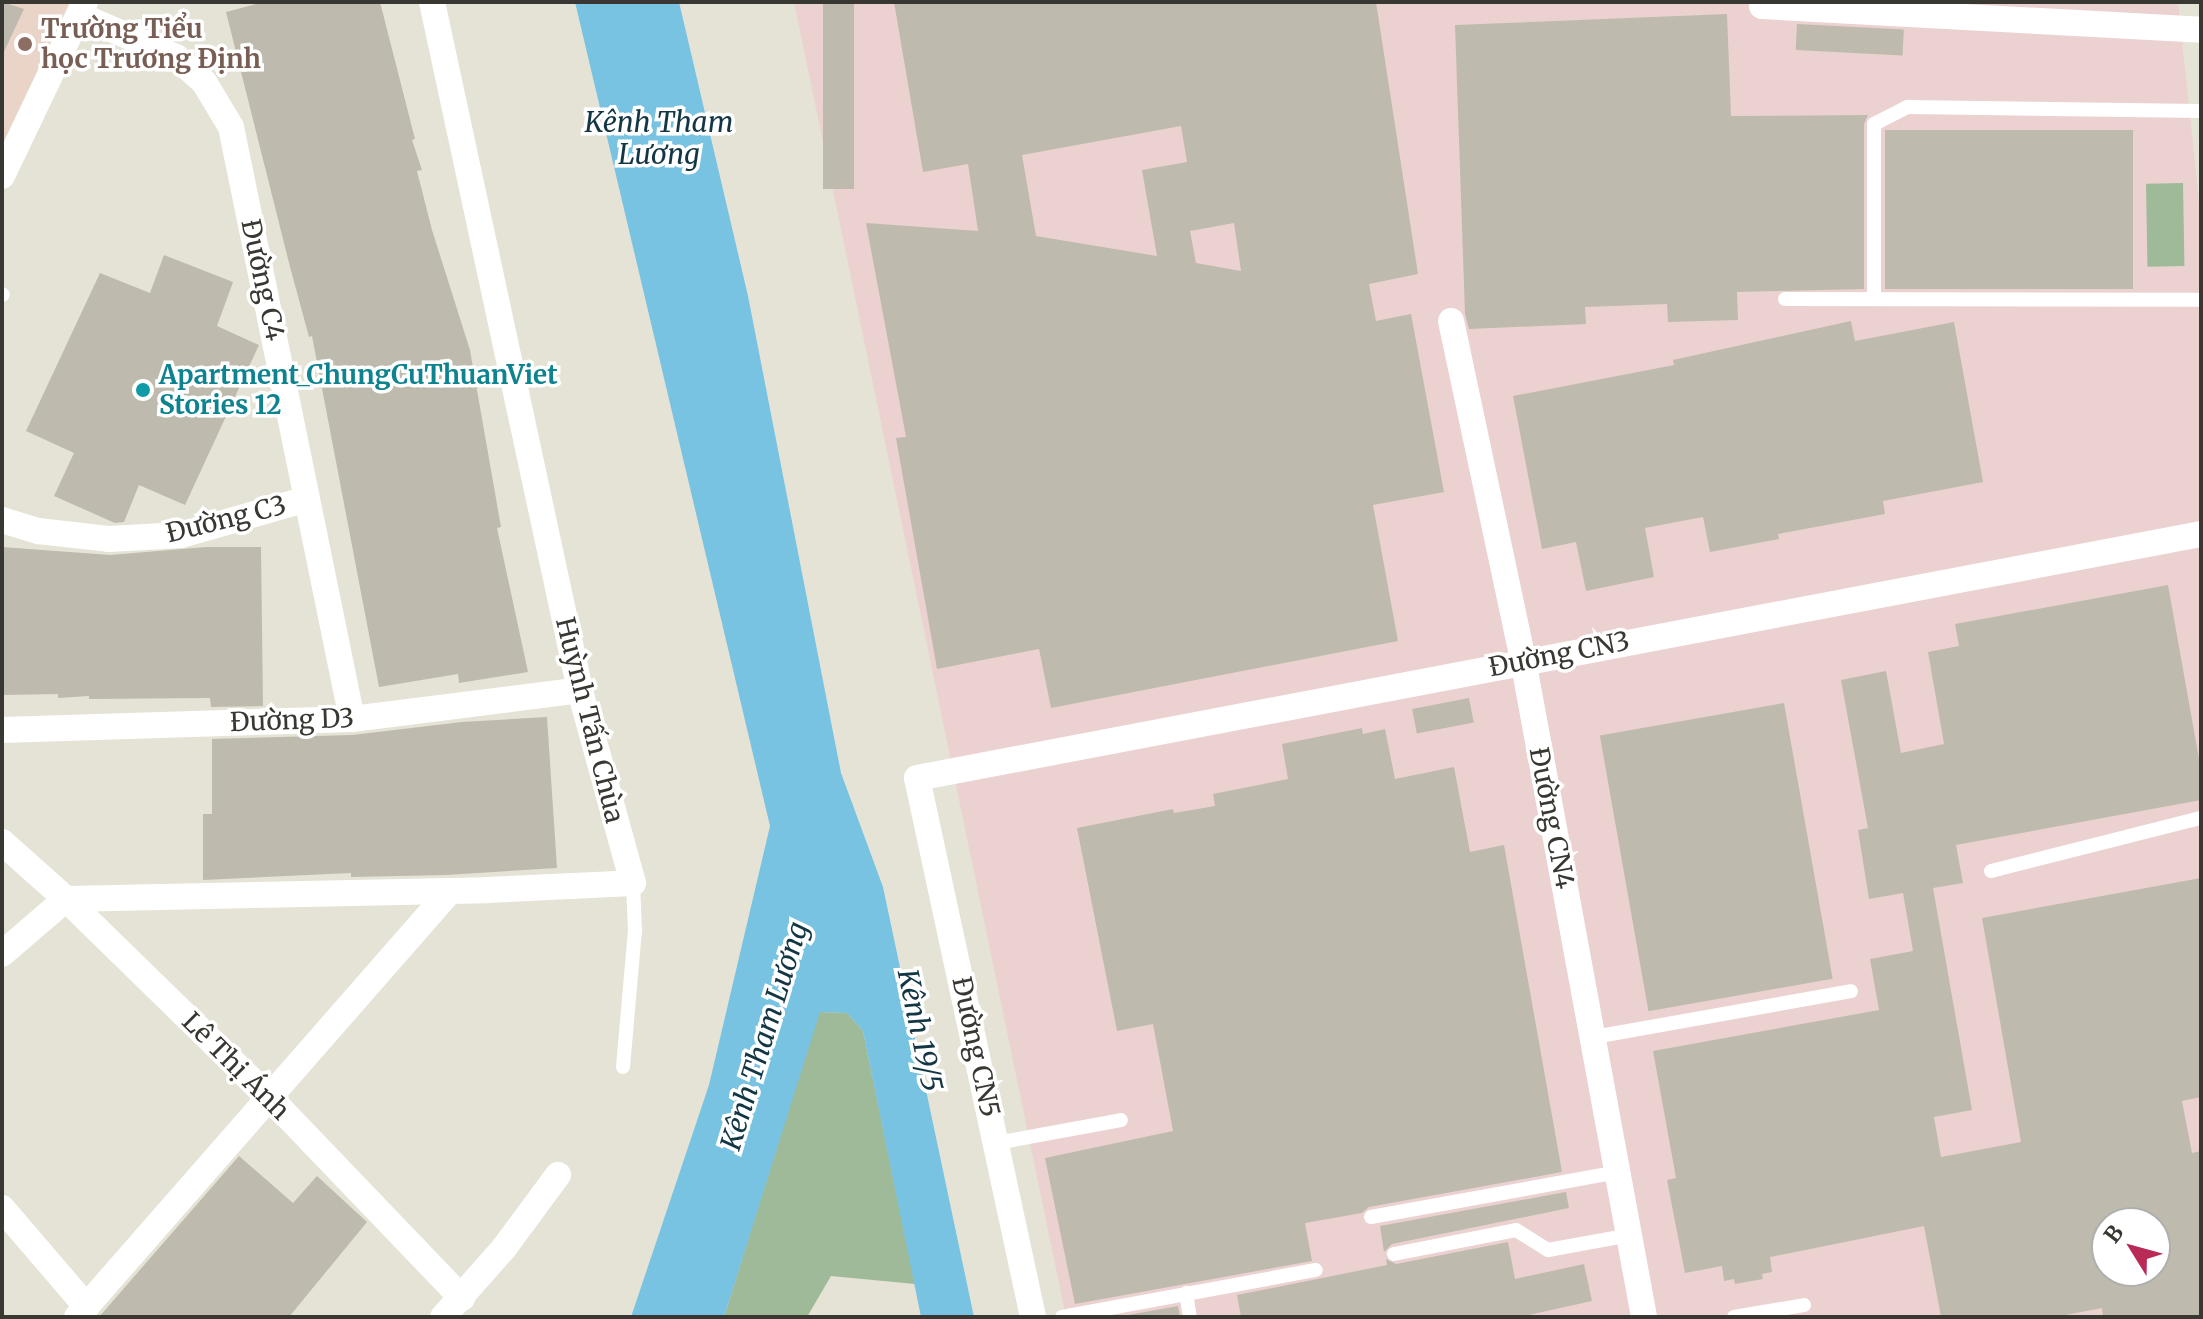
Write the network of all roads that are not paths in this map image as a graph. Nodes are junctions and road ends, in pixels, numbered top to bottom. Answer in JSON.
{"nodes":[{"id":1,"x":432,"y":2,"type":"edge"},
{"id":2,"x":1762,"y":4,"type":"edge"},
{"id":3,"x":82,"y":8,"type":"edge"},
{"id":4,"x":2201,"y":30,"type":"edge"},
{"id":5,"x":2201,"y":111,"type":"edge"},
{"id":6,"x":2,"y":176,"type":"edge"},
{"id":7,"x":1874,"y":298,"type":"junction"},
{"id":8,"x":1785,"y":299,"type":"dead end"},
{"id":9,"x":2201,"y":300,"type":"edge"},
{"id":10,"x":1451,"y":321,"type":"dead end"},
{"id":11,"x":307,"y":499,"type":"junction"},
{"id":12,"x":2,"y":520,"type":"edge"},
{"id":13,"x":2201,"y":534,"type":"edge"},
{"id":14,"x":1523,"y":660,"type":"junction"},
{"id":15,"x":580,"y":690,"type":"junction"},
{"id":16,"x":352,"y":719,"type":"junction"},
{"id":17,"x":2,"y":730,"type":"edge"},
{"id":18,"x":917,"y":778,"type":"joint"},
{"id":19,"x":2201,"y":818,"type":"edge"},
{"id":20,"x":2,"y":842,"type":"edge"},
{"id":21,"x":1991,"y":871,"type":"dead end"},
{"id":22,"x":633,"y":883,"type":"junction"},
{"id":23,"x":450,"y":891,"type":"junction"},
{"id":24,"x":66,"y":899,"type":"junction"},
{"id":25,"x":2,"y":954,"type":"edge"},
{"id":26,"x":1851,"y":991,"type":"dead end"},
{"id":27,"x":1594,"y":1037,"type":"junction"},
{"id":28,"x":623,"y":1067,"type":"dead end"},
{"id":29,"x":271,"y":1099,"type":"junction"},
{"id":30,"x":1121,"y":1120,"type":"dead end"},
{"id":31,"x":997,"y":1143,"type":"junction"},
{"id":32,"x":1619,"y":1172,"type":"junction"},
{"id":33,"x":558,"y":1175,"type":"dead end"},
{"id":34,"x":2,"y":1208,"type":"edge"},
{"id":35,"x":1371,"y":1217,"type":"dead end"},
{"id":36,"x":1630,"y":1235,"type":"junction"},
{"id":37,"x":1394,"y":1254,"type":"dead end"},
{"id":38,"x":1316,"y":1270,"type":"dead end"},
{"id":39,"x":1186,"y":1293,"type":"junction"},
{"id":40,"x":462,"y":1298,"type":"junction"},
{"id":41,"x":1804,"y":1305,"type":"dead end"},
{"id":42,"x":82,"y":1312,"type":"edge"},
{"id":43,"x":443,"y":1317,"type":"edge"},
{"id":44,"x":1033,"y":1317,"type":"edge"},
{"id":45,"x":1062,"y":1317,"type":"edge"},
{"id":46,"x":1190,"y":1317,"type":"edge"},
{"id":47,"x":1644,"y":1317,"type":"edge"},
{"id":48,"x":1734,"y":1317,"type":"edge"}],
"edges":[{"from":1,"to":15,"type":"street","name":"Huỳnh Tấn Chùa"},
{"from":2,"to":4,"type":"street"},
{"from":3,"to":6,"type":"street"},
{"from":3,"to":11,"type":"street","name":"Đường C4"},
{"from":5,"to":7,"type":"lane"},
{"from":7,"to":8,"type":"lane"},
{"from":7,"to":9,"type":"lane"},
{"from":10,"to":14,"type":"street","name":"Đường CN4"},
{"from":11,"to":12,"type":"street","name":"Đường C3"},
{"from":11,"to":16,"type":"street","name":"Đường C4"},
{"from":13,"to":14,"type":"street","name":"Đường CN3"},
{"from":14,"to":18,"type":"street","name":"Đường CN3"},
{"from":14,"to":27,"type":"street","name":"Đường CN4"},
{"from":15,"to":16,"type":"street","name":"Đường D3"},
{"from":15,"to":22,"type":"street","name":"Huỳnh Tấn Chùa"},
{"from":16,"to":17,"type":"street","name":"Đường D3"},
{"from":18,"to":31,"type":"street","name":"Đường CN5"},
{"from":19,"to":21,"type":"lane"},
{"from":20,"to":24,"type":"street","name":"Lê Thị Ánh"},
{"from":22,"to":23,"type":"street"},
{"from":22,"to":28,"type":"lane"},
{"from":23,"to":24,"type":"street"},
{"from":23,"to":29,"type":"street"},
{"from":24,"to":25,"type":"street"},
{"from":24,"to":29,"type":"street","name":"Lê Thị Ánh"},
{"from":26,"to":27,"type":"lane"},
{"from":27,"to":32,"type":"street","name":"Đường CN4"},
{"from":29,"to":40,"type":"street","name":"Lê Thị Ánh"},
{"from":29,"to":42,"type":"street"},
{"from":30,"to":31,"type":"lane"},
{"from":31,"to":44,"type":"street","name":"Đường CN5"},
{"from":32,"to":35,"type":"lane"},
{"from":32,"to":36,"type":"street","name":"Đường CN4"},
{"from":33,"to":40,"type":"street"},
{"from":34,"to":42,"type":"street"},
{"from":36,"to":37,"type":"lane"},
{"from":36,"to":47,"type":"street","name":"Đường CN4"},
{"from":38,"to":39,"type":"lane"},
{"from":39,"to":45,"type":"lane"},
{"from":39,"to":46,"type":"lane"},
{"from":40,"to":43,"type":"street"},
{"from":41,"to":48,"type":"lane"}]}
